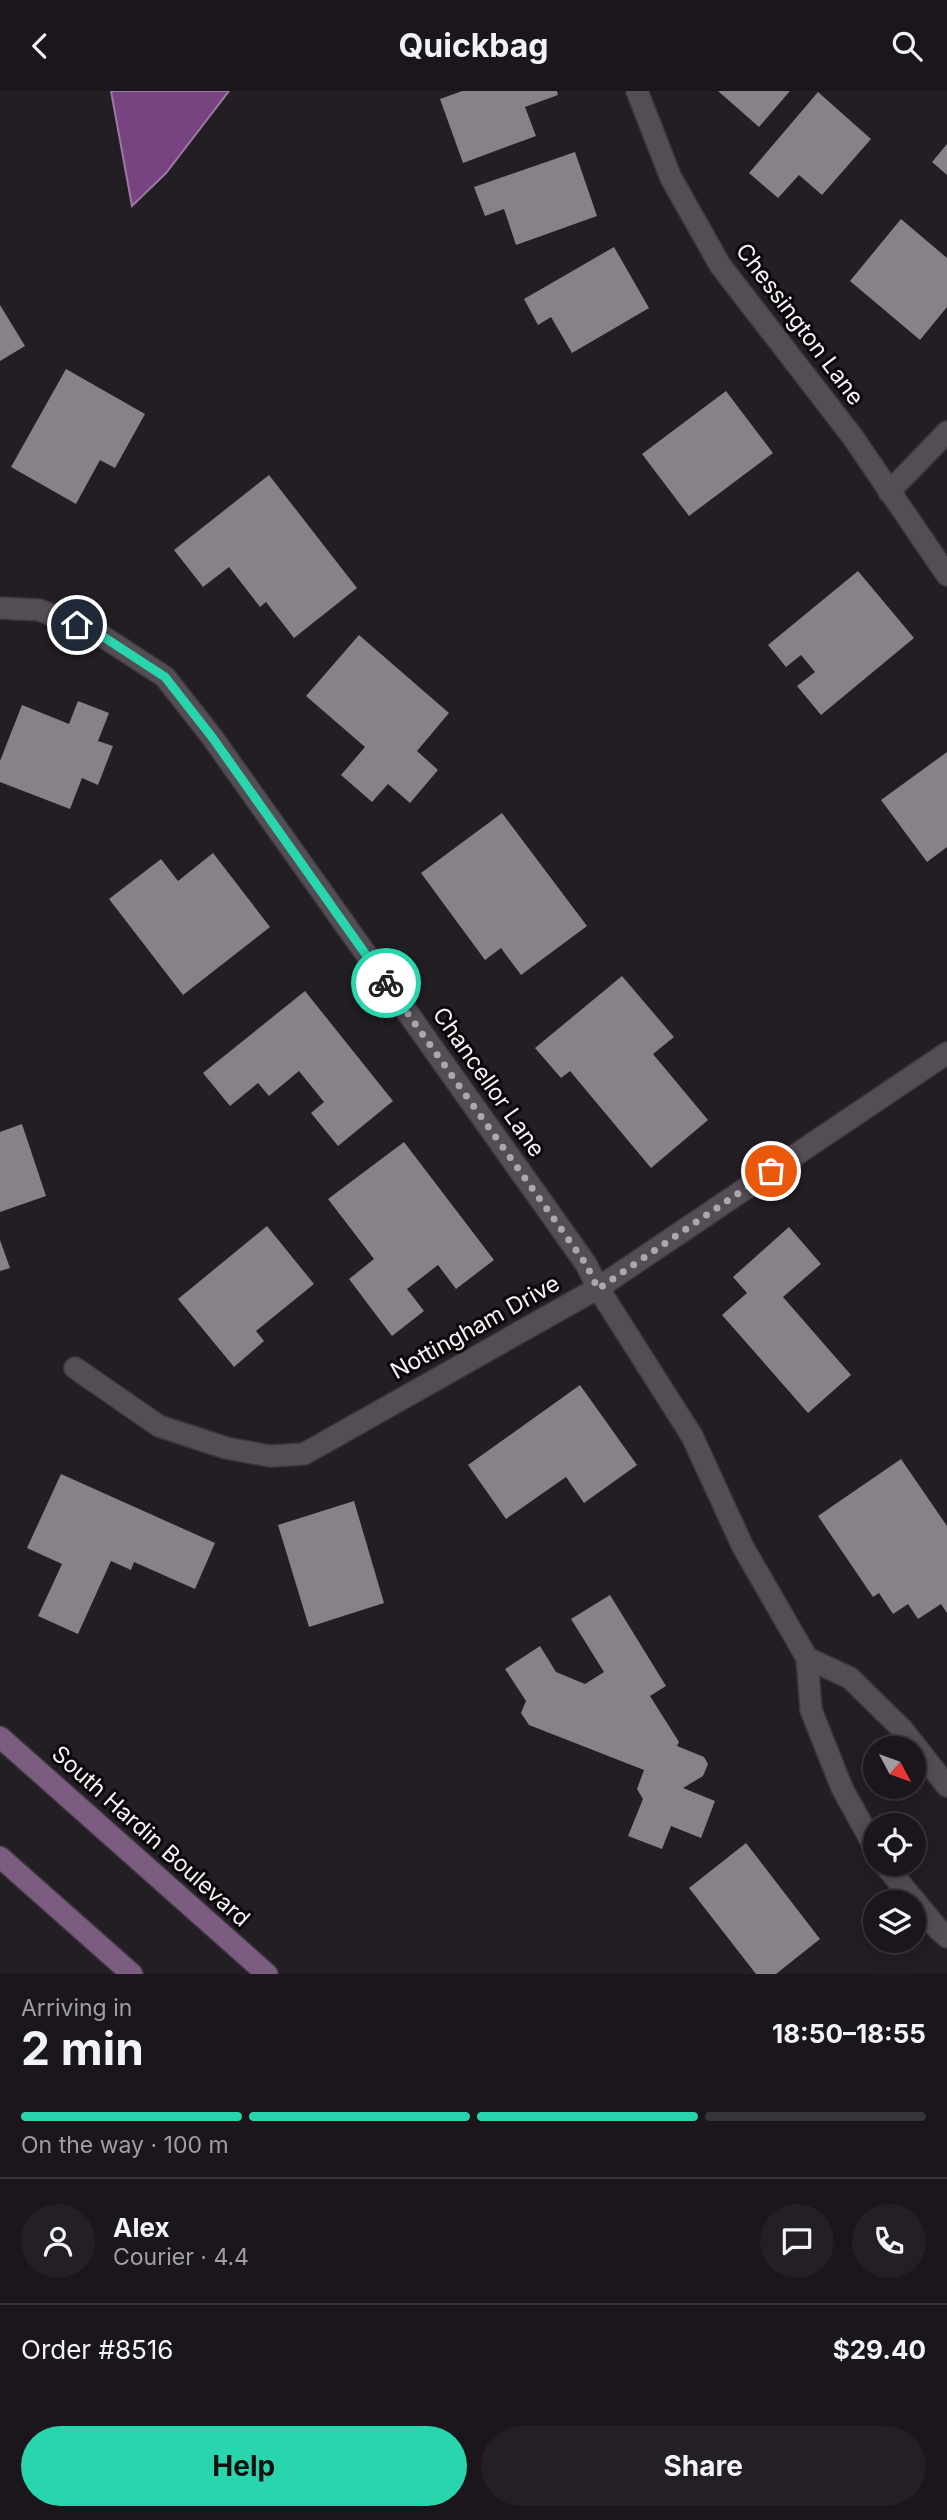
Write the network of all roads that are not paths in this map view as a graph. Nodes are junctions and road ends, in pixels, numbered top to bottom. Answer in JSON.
{"nodes":[{"id":1,"x":637,"y":91,"type":"edge"},
{"id":2,"x":947,"y":432,"type":"edge"},
{"id":3,"x":889,"y":492,"type":"junction"},
{"id":4,"x":947,"y":575,"type":"edge"},
{"id":5,"x":0,"y":608,"type":"edge"},
{"id":6,"x":947,"y":1053,"type":"edge"},
{"id":7,"x":598,"y":1289,"type":"junction"},
{"id":8,"x":75,"y":1368,"type":"dead end"},
{"id":9,"x":807,"y":1658,"type":"junction"},
{"id":10,"x":0,"y":1737,"type":"edge"},
{"id":11,"x":947,"y":1786,"type":"edge"},
{"id":12,"x":863,"y":1826,"type":"edge"},
{"id":13,"x":0,"y":1857,"type":"edge"},
{"id":14,"x":894,"y":1876,"type":"edge"},
{"id":15,"x":947,"y":1937,"type":"edge"},
{"id":16,"x":132,"y":1974,"type":"edge"},
{"id":17,"x":267,"y":1974,"type":"edge"}],
"edges":[{"from":1,"to":3,"type":"street","name":"Chessington Lane"},
{"from":2,"to":3,"type":"street"},
{"from":3,"to":4,"type":"street","name":"Chessington Lane"},
{"from":5,"to":7,"type":"street","name":"Chancellor Lane"},
{"from":6,"to":7,"type":"street","name":"Nottingham Drive"},
{"from":7,"to":8,"type":"street","name":"Nottingham Drive"},
{"from":7,"to":9,"type":"street","name":"Chancellor Lane"},
{"from":9,"to":11,"type":"street"},
{"from":9,"to":12,"type":"street","name":"Chancellor Lane"},
{"from":10,"to":17,"type":"main road","name":"South Hardin Boulevard"},
{"from":13,"to":16,"type":"main road"},
{"from":14,"to":15,"type":"street"}]}
